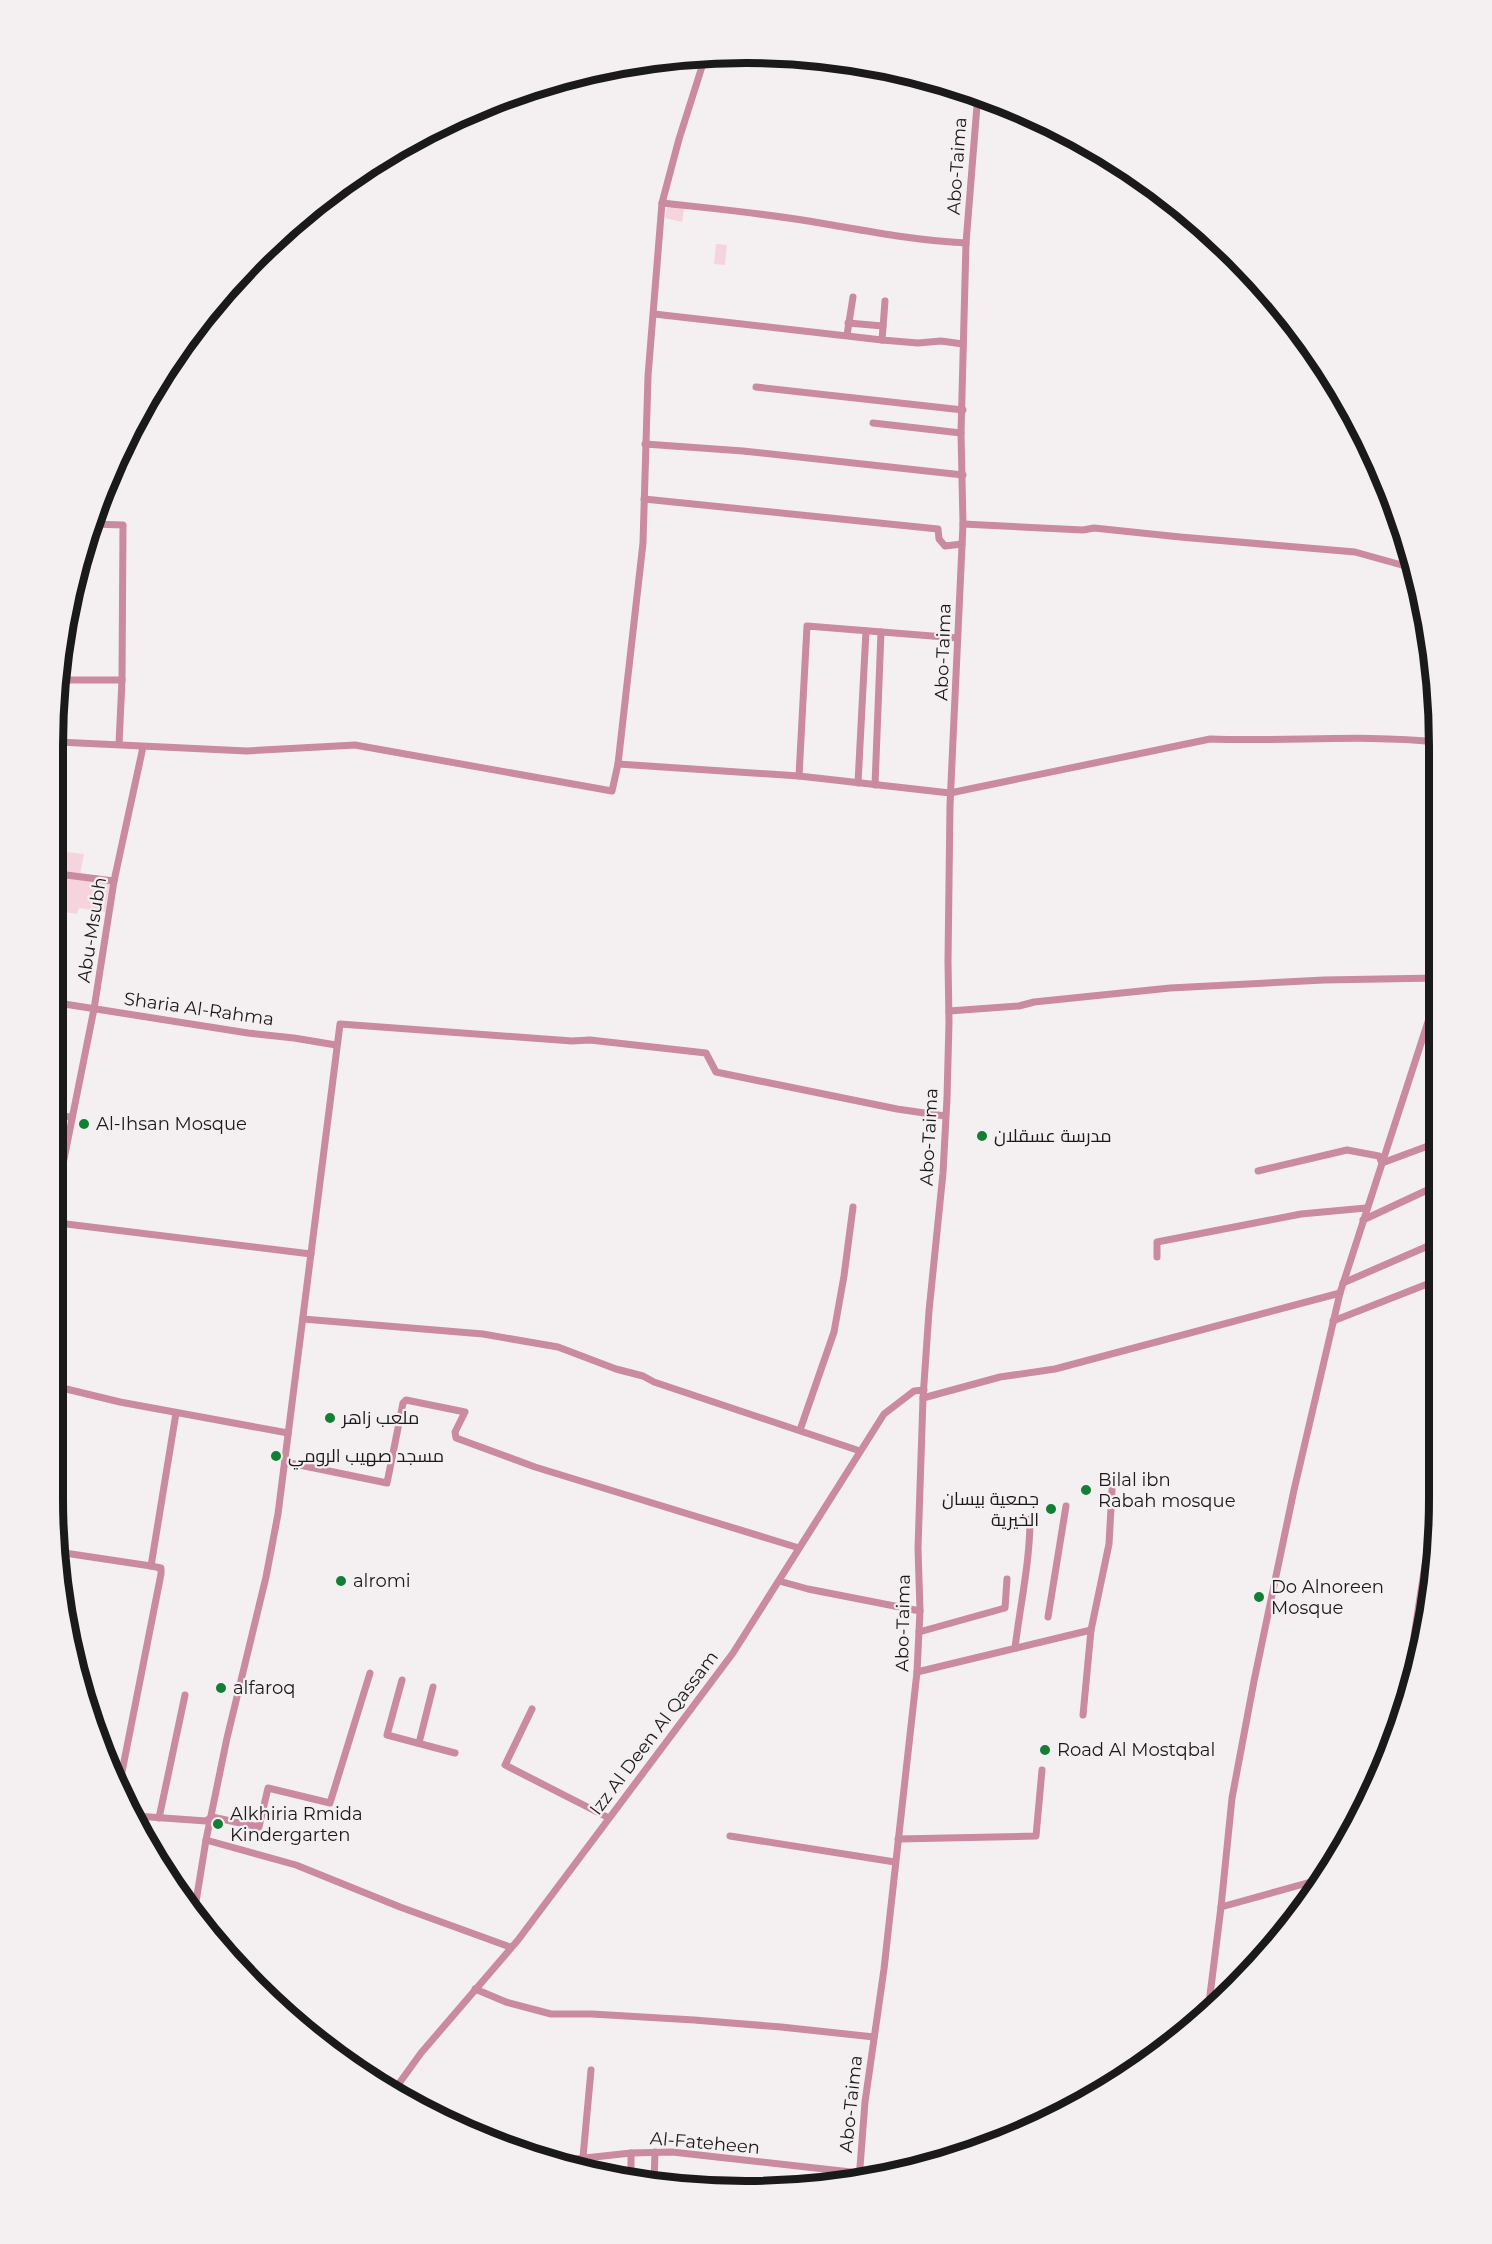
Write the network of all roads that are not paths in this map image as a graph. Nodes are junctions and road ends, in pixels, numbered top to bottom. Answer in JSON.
{"nodes":[{"id":1,"x":703,"y":64,"type":"edge"},
{"id":2,"x":977,"y":103,"type":"edge"},
{"id":3,"x":662,"y":203,"type":"junction"},
{"id":4,"x":966,"y":243,"type":"junction"},
{"id":5,"x":853,"y":297,"type":"dead end"},
{"id":6,"x":885,"y":301,"type":"dead end"},
{"id":7,"x":654,"y":314,"type":"junction"},
{"id":8,"x":848,"y":323,"type":"junction"},
{"id":9,"x":883,"y":326,"type":"junction"},
{"id":10,"x":847,"y":335,"type":"junction"},
{"id":11,"x":882,"y":340,"type":"junction"},
{"id":12,"x":963,"y":344,"type":"junction"},
{"id":13,"x":756,"y":387,"type":"dead end"},
{"id":14,"x":963,"y":410,"type":"junction"},
{"id":15,"x":873,"y":423,"type":"dead end"},
{"id":16,"x":961,"y":433,"type":"junction"},
{"id":17,"x":645,"y":444,"type":"junction"},
{"id":18,"x":963,"y":475,"type":"junction"},
{"id":19,"x":644,"y":499,"type":"junction"},
{"id":20,"x":100,"y":524,"type":"edge"},
{"id":21,"x":963,"y":524,"type":"junction"},
{"id":22,"x":962,"y":544,"type":"junction"},
{"id":23,"x":1405,"y":565,"type":"edge"},
{"id":24,"x":866,"y":632,"type":"junction"},
{"id":25,"x":881,"y":632,"type":"junction"},
{"id":26,"x":957,"y":638,"type":"junction"},
{"id":27,"x":66,"y":680,"type":"edge"},
{"id":28,"x":123,"y":680,"type":"junction"},
{"id":29,"x":63,"y":742,"type":"edge"},
{"id":30,"x":1429,"y":742,"type":"edge"},
{"id":31,"x":119,"y":744,"type":"junction"},
{"id":32,"x":143,"y":747,"type":"junction"},
{"id":33,"x":618,"y":764,"type":"junction"},
{"id":34,"x":799,"y":776,"type":"junction"},
{"id":35,"x":858,"y":783,"type":"junction"},
{"id":36,"x":875,"y":785,"type":"junction"},
{"id":37,"x":950,"y":793,"type":"junction"},
{"id":38,"x":63,"y":875,"type":"edge"},
{"id":39,"x":114,"y":881,"type":"junction"},
{"id":40,"x":1429,"y":978,"type":"edge"},
{"id":41,"x":63,"y":1004,"type":"edge"},
{"id":42,"x":94,"y":1009,"type":"junction"},
{"id":43,"x":949,"y":1011,"type":"junction"},
{"id":44,"x":1429,"y":1019,"type":"edge"},
{"id":45,"x":336,"y":1045,"type":"junction"},
{"id":46,"x":63,"y":1116,"type":"edge"},
{"id":47,"x":945,"y":1116,"type":"junction"},
{"id":48,"x":72,"y":1117,"type":"junction"},
{"id":49,"x":1429,"y":1146,"type":"edge"},
{"id":50,"x":63,"y":1154,"type":"edge"},
{"id":51,"x":1382,"y":1163,"type":"junction"},
{"id":52,"x":1258,"y":1171,"type":"dead end"},
{"id":53,"x":1429,"y":1189,"type":"edge"},
{"id":54,"x":853,"y":1207,"type":"dead end"},
{"id":55,"x":1366,"y":1208,"type":"junction"},
{"id":56,"x":1363,"y":1220,"type":"junction"},
{"id":57,"x":63,"y":1224,"type":"edge"},
{"id":58,"x":1429,"y":1246,"type":"edge"},
{"id":59,"x":311,"y":1254,"type":"junction"},
{"id":60,"x":1157,"y":1257,"type":"dead end"},
{"id":61,"x":1343,"y":1283,"type":"junction"},
{"id":62,"x":1429,"y":1283,"type":"edge"},
{"id":63,"x":1340,"y":1293,"type":"junction"},
{"id":64,"x":303,"y":1319,"type":"junction"},
{"id":65,"x":1332,"y":1322,"type":"junction"},
{"id":66,"x":63,"y":1388,"type":"edge"},
{"id":67,"x":924,"y":1390,"type":"junction"},
{"id":68,"x":924,"y":1398,"type":"junction"},
{"id":69,"x":176,"y":1413,"type":"junction"},
{"id":70,"x":800,"y":1430,"type":"junction"},
{"id":71,"x":288,"y":1433,"type":"junction"},
{"id":72,"x":860,"y":1451,"type":"junction"},
{"id":73,"x":285,"y":1462,"type":"junction"},
{"id":74,"x":1112,"y":1490,"type":"dead end"},
{"id":75,"x":1066,"y":1506,"type":"dead end"},
{"id":76,"x":1030,"y":1519,"type":"dead end"},
{"id":77,"x":800,"y":1548,"type":"junction"},
{"id":78,"x":65,"y":1553,"type":"edge"},
{"id":79,"x":1425,"y":1565,"type":"dead end"},
{"id":80,"x":151,"y":1566,"type":"junction"},
{"id":81,"x":1007,"y":1579,"type":"dead end"},
{"id":82,"x":779,"y":1581,"type":"junction"},
{"id":83,"x":920,"y":1611,"type":"junction"},
{"id":84,"x":1048,"y":1617,"type":"dead end"},
{"id":85,"x":1091,"y":1630,"type":"junction"},
{"id":86,"x":920,"y":1632,"type":"junction"},
{"id":87,"x":1412,"y":1647,"type":"edge"},
{"id":88,"x":1015,"y":1648,"type":"junction"},
{"id":89,"x":918,"y":1672,"type":"junction"},
{"id":90,"x":370,"y":1673,"type":"dead end"},
{"id":91,"x":402,"y":1680,"type":"dead end"},
{"id":92,"x":433,"y":1687,"type":"dead end"},
{"id":93,"x":185,"y":1695,"type":"dead end"},
{"id":94,"x":532,"y":1709,"type":"dead end"},
{"id":95,"x":1083,"y":1715,"type":"dead end"},
{"id":96,"x":419,"y":1743,"type":"junction"},
{"id":97,"x":455,"y":1753,"type":"dead end"},
{"id":98,"x":1042,"y":1770,"type":"dead end"},
{"id":99,"x":122,"y":1774,"type":"edge"},
{"id":100,"x":142,"y":1817,"type":"edge"},
{"id":101,"x":212,"y":1817,"type":"junction"},
{"id":102,"x":159,"y":1818,"type":"junction"},
{"id":103,"x":609,"y":1818,"type":"junction"},
{"id":104,"x":730,"y":1836,"type":"dead end"},
{"id":105,"x":898,"y":1839,"type":"junction"},
{"id":106,"x":206,"y":1840,"type":"junction"},
{"id":107,"x":895,"y":1862,"type":"junction"},
{"id":108,"x":1310,"y":1882,"type":"edge"},
{"id":109,"x":196,"y":1902,"type":"edge"},
{"id":110,"x":1221,"y":1907,"type":"junction"},
{"id":111,"x":510,"y":1947,"type":"junction"},
{"id":112,"x":475,"y":1989,"type":"junction"},
{"id":113,"x":1209,"y":1999,"type":"edge"},
{"id":114,"x":874,"y":2037,"type":"junction"},
{"id":115,"x":591,"y":2070,"type":"dead end"},
{"id":116,"x":398,"y":2085,"type":"edge"},
{"id":117,"x":655,"y":2152,"type":"junction"},
{"id":118,"x":631,"y":2153,"type":"junction"},
{"id":119,"x":583,"y":2157,"type":"junction"},
{"id":120,"x":572,"y":2159,"type":"edge"},
{"id":121,"x":631,"y":2171,"type":"edge"},
{"id":122,"x":860,"y":2171,"type":"edge"},
{"id":123,"x":852,"y":2172,"type":"edge"},
{"id":124,"x":654,"y":2175,"type":"edge"}],
"edges":[{"from":1,"to":3,"type":"street"},
{"from":2,"to":4,"type":"street","name":"Abo-Taima"},
{"from":3,"to":4,"type":"street"},
{"from":3,"to":7,"type":"street"},
{"from":4,"to":12,"type":"street","name":"Abo-Taima"},
{"from":5,"to":8,"type":"street"},
{"from":6,"to":9,"type":"street"},
{"from":7,"to":10,"type":"street"},
{"from":7,"to":17,"type":"street"},
{"from":8,"to":9,"type":"street"},
{"from":8,"to":10,"type":"street"},
{"from":9,"to":11,"type":"street"},
{"from":10,"to":11,"type":"street"},
{"from":11,"to":12,"type":"street"},
{"from":12,"to":14,"type":"street","name":"Abo-Taima"},
{"from":13,"to":14,"type":"street"},
{"from":14,"to":16,"type":"street","name":"Abo-Taima"},
{"from":15,"to":16,"type":"street"},
{"from":16,"to":18,"type":"street","name":"Abo-Taima"},
{"from":17,"to":18,"type":"street"},
{"from":17,"to":19,"type":"street"},
{"from":18,"to":21,"type":"street","name":"Abo-Taima"},
{"from":19,"to":22,"type":"street"},
{"from":19,"to":33,"type":"street"},
{"from":20,"to":28,"type":"street"},
{"from":21,"to":22,"type":"street","name":"Abo-Taima"},
{"from":21,"to":23,"type":"street"},
{"from":22,"to":26,"type":"street","name":"Abo-Taima"},
{"from":24,"to":25,"type":"street"},
{"from":24,"to":34,"type":"street"},
{"from":24,"to":35,"type":"street"},
{"from":25,"to":26,"type":"street"},
{"from":25,"to":36,"type":"street"},
{"from":26,"to":37,"type":"street","name":"Abo-Taima"},
{"from":27,"to":28,"type":"street"},
{"from":28,"to":31,"type":"street"},
{"from":29,"to":31,"type":"street"},
{"from":30,"to":37,"type":"street"},
{"from":31,"to":32,"type":"street"},
{"from":32,"to":33,"type":"street"},
{"from":32,"to":39,"type":"street","name":"Abu-Msubh"},
{"from":33,"to":34,"type":"street"},
{"from":34,"to":35,"type":"street"},
{"from":35,"to":36,"type":"street"},
{"from":36,"to":37,"type":"street"},
{"from":37,"to":43,"type":"street","name":"Abo-Taima"},
{"from":38,"to":39,"type":"street"},
{"from":39,"to":42,"type":"street","name":"Abu-Msubh"},
{"from":40,"to":43,"type":"street"},
{"from":41,"to":42,"type":"street","name":"Sharia Al-Rahma"},
{"from":42,"to":45,"type":"street","name":"Sharia Al-Rahma"},
{"from":42,"to":48,"type":"street","name":"Abu-Msubh"},
{"from":43,"to":47,"type":"street","name":"Abo-Taima"},
{"from":44,"to":51,"type":"street"},
{"from":45,"to":47,"type":"street"},
{"from":45,"to":59,"type":"street"},
{"from":46,"to":48,"type":"street"},
{"from":47,"to":67,"type":"street","name":"Abo-Taima"},
{"from":48,"to":50,"type":"street","name":"Abu-Msubh"},
{"from":49,"to":51,"type":"street"},
{"from":51,"to":52,"type":"street"},
{"from":51,"to":55,"type":"street"},
{"from":53,"to":56,"type":"street"},
{"from":54,"to":70,"type":"street"},
{"from":55,"to":56,"type":"street"},
{"from":55,"to":60,"type":"street"},
{"from":56,"to":61,"type":"street"},
{"from":57,"to":59,"type":"street"},
{"from":58,"to":61,"type":"street"},
{"from":59,"to":64,"type":"street"},
{"from":61,"to":63,"type":"street"},
{"from":62,"to":65,"type":"street"},
{"from":63,"to":65,"type":"street"},
{"from":63,"to":68,"type":"street"},
{"from":64,"to":70,"type":"street"},
{"from":64,"to":71,"type":"street"},
{"from":65,"to":110,"type":"street"},
{"from":66,"to":69,"type":"street"},
{"from":67,"to":68,"type":"street","name":"Abo-Taima"},
{"from":67,"to":72,"type":"street","name":"Izz Al Deen Al Qassam"},
{"from":68,"to":83,"type":"street","name":"Abo-Taima"},
{"from":69,"to":71,"type":"street"},
{"from":69,"to":80,"type":"street"},
{"from":70,"to":72,"type":"street"},
{"from":71,"to":73,"type":"street"},
{"from":72,"to":77,"type":"street","name":"Izz Al Deen Al Qassam"},
{"from":73,"to":77,"type":"street"},
{"from":73,"to":101,"type":"street"},
{"from":74,"to":85,"type":"street"},
{"from":75,"to":84,"type":"street"},
{"from":76,"to":88,"type":"street"},
{"from":77,"to":82,"type":"street","name":"Izz Al Deen Al Qassam"},
{"from":78,"to":80,"type":"street"},
{"from":79,"to":87,"type":"street"},
{"from":80,"to":99,"type":"street"},
{"from":81,"to":86,"type":"street"},
{"from":82,"to":83,"type":"street"},
{"from":82,"to":103,"type":"street","name":"Izz Al Deen Al Qassam"},
{"from":83,"to":86,"type":"street","name":"Abo-Taima"},
{"from":85,"to":88,"type":"street"},
{"from":85,"to":95,"type":"street"},
{"from":86,"to":89,"type":"street","name":"Abo-Taima"},
{"from":88,"to":89,"type":"street"},
{"from":89,"to":105,"type":"street","name":"Abo-Taima"},
{"from":90,"to":101,"type":"street"},
{"from":91,"to":96,"type":"street"},
{"from":92,"to":96,"type":"street"},
{"from":93,"to":102,"type":"street"},
{"from":94,"to":103,"type":"street"},
{"from":96,"to":97,"type":"street"},
{"from":98,"to":105,"type":"street"},
{"from":100,"to":102,"type":"street"},
{"from":101,"to":102,"type":"street"},
{"from":101,"to":106,"type":"street"},
{"from":103,"to":111,"type":"street","name":"Izz Al Deen Al Qassam"},
{"from":104,"to":107,"type":"street"},
{"from":105,"to":107,"type":"street","name":"Abo-Taima"},
{"from":106,"to":109,"type":"street"},
{"from":106,"to":111,"type":"street"},
{"from":107,"to":114,"type":"street","name":"Abo-Taima"},
{"from":108,"to":110,"type":"street"},
{"from":110,"to":113,"type":"street"},
{"from":111,"to":112,"type":"street","name":"Izz Al Deen Al Qassam"},
{"from":112,"to":114,"type":"street"},
{"from":112,"to":116,"type":"street","name":"Izz Al Deen Al Qassam"},
{"from":114,"to":122,"type":"street","name":"Abo-Taima"},
{"from":115,"to":119,"type":"street"},
{"from":117,"to":118,"type":"street","name":"Al-Fateheen"},
{"from":117,"to":123,"type":"street","name":"Al-Fateheen"},
{"from":117,"to":124,"type":"street"},
{"from":118,"to":119,"type":"street","name":"Al-Fateheen"},
{"from":118,"to":121,"type":"street"},
{"from":119,"to":120,"type":"street","name":"Al-Fateheen"}]}
